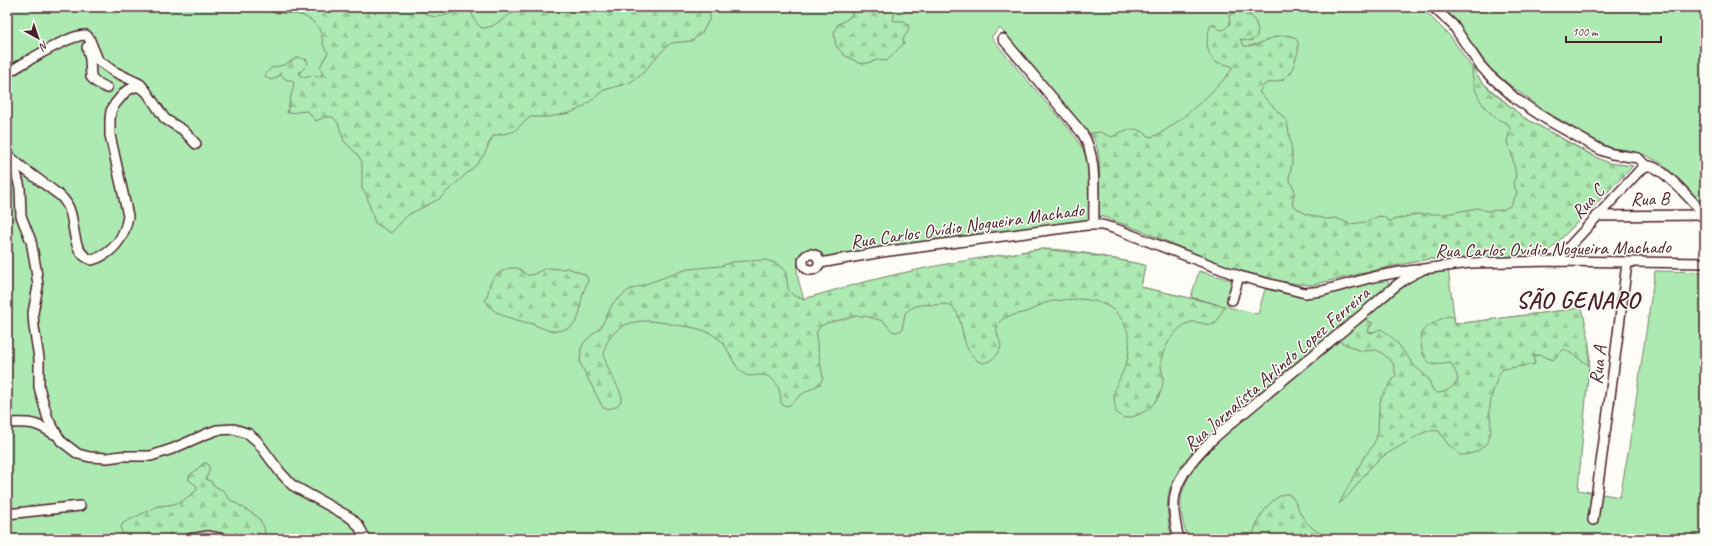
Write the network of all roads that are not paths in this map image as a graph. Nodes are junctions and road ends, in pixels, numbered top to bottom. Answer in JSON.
{"nodes":[{"id":1,"x":1433,"y":7,"type":"edge"},
{"id":2,"x":88,"y":36,"type":"junction"},
{"id":3,"x":1003,"y":38,"type":"dead end"},
{"id":4,"x":7,"y":73,"type":"edge"},
{"id":5,"x":107,"y":88,"type":"dead end"},
{"id":6,"x":146,"y":90,"type":"junction"},
{"id":7,"x":196,"y":144,"type":"dead end"},
{"id":8,"x":10,"y":157,"type":"edge"},
{"id":9,"x":1646,"y":166,"type":"junction"},
{"id":10,"x":1705,"y":215,"type":"edge"},
{"id":11,"x":1597,"y":216,"type":"junction"},
{"id":12,"x":1094,"y":224,"type":"junction"},
{"id":13,"x":1556,"y":262,"type":"junction"},
{"id":14,"x":820,"y":263,"type":"dead end"},
{"id":15,"x":1627,"y":263,"type":"junction"},
{"id":16,"x":1705,"y":263,"type":"edge"},
{"id":17,"x":1430,"y":267,"type":"junction"},
{"id":18,"x":1239,"y":276,"type":"junction"},
{"id":19,"x":1232,"y":300,"type":"dead end"},
{"id":20,"x":7,"y":423,"type":"edge"},
{"id":21,"x":57,"y":436,"type":"junction"},
{"id":22,"x":80,"y":506,"type":"dead end"},
{"id":23,"x":7,"y":514,"type":"edge"},
{"id":24,"x":1593,"y":520,"type":"dead end"},
{"id":25,"x":190,"y":539,"type":"edge"},
{"id":26,"x":224,"y":539,"type":"edge"},
{"id":27,"x":366,"y":539,"type":"edge"},
{"id":28,"x":1179,"y":539,"type":"edge"}],
"edges":[{"from":1,"to":9,"type":"street"},
{"from":2,"to":4,"type":"street"},
{"from":2,"to":5,"type":"street"},
{"from":2,"to":6,"type":"street"},
{"from":3,"to":12,"type":"street"},
{"from":6,"to":7,"type":"street"},
{"from":6,"to":8,"type":"street"},
{"from":8,"to":21,"type":"street"},
{"from":9,"to":10,"type":"street"},
{"from":9,"to":11,"type":"street","name":"Rua C"},
{"from":10,"to":11,"type":"street","name":"Rua B"},
{"from":11,"to":13,"type":"street","name":"Rua C"},
{"from":12,"to":14,"type":"street","name":"Rua Carlos Ovídio Nogueira Machado"},
{"from":12,"to":18,"type":"street","name":"Rua Carlos Ovídio Nogueira Machado"},
{"from":13,"to":15,"type":"street","name":"Rua Carlos Ovídio Nogueira Machado"},
{"from":13,"to":17,"type":"street","name":"Rua Carlos Ovídio Nogueira Machado"},
{"from":15,"to":16,"type":"street","name":"Rua Carlos Ovídio Nogueira Machado"},
{"from":15,"to":24,"type":"street","name":"Rua A"},
{"from":17,"to":18,"type":"street","name":"Rua Carlos Ovídio Nogueira Machado"},
{"from":17,"to":28,"type":"street","name":"Rua Jornalista Arlindo Lopez Ferreira"},
{"from":18,"to":19,"type":"street"},
{"from":20,"to":21,"type":"street"},
{"from":21,"to":27,"type":"street"},
{"from":22,"to":23,"type":"street"},
{"from":25,"to":26,"type":"street"}]}
